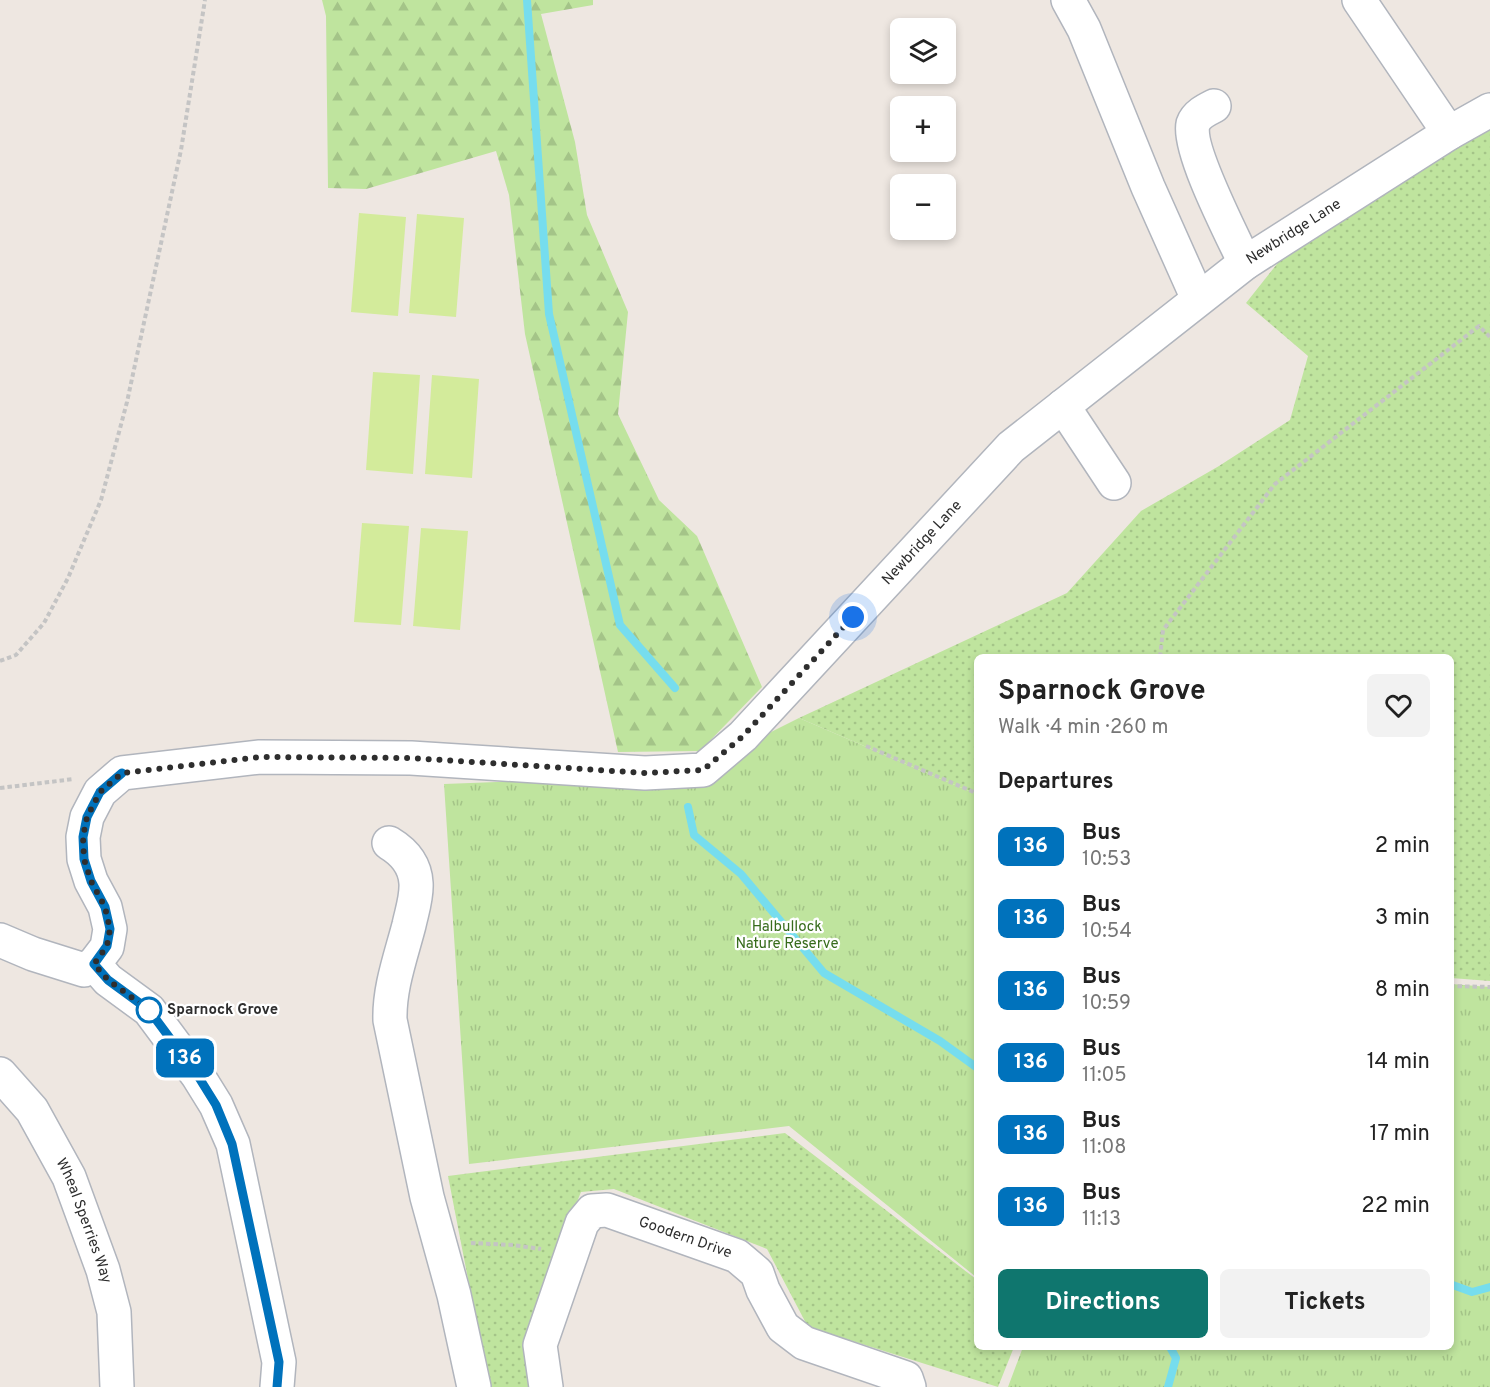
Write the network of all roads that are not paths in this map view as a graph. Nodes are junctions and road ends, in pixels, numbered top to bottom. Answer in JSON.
{"nodes":[{"id":1,"x":1068,"y":0,"type":"edge"},
{"id":2,"x":1359,"y":0,"type":"edge"},
{"id":3,"x":1214,"y":106,"type":"dead end"},
{"id":4,"x":1490,"y":110,"type":"edge"},
{"id":5,"x":1449,"y":133,"type":"junction"},
{"id":6,"x":1245,"y":263,"type":"junction"},
{"id":7,"x":1198,"y":300,"type":"junction"},
{"id":8,"x":1063,"y":406,"type":"junction"},
{"id":9,"x":1114,"y":483,"type":"dead end"},
{"id":10,"x":388,"y":843,"type":"dead end"},
{"id":11,"x":0,"y":940,"type":"edge"},
{"id":12,"x":94,"y":964,"type":"junction"},
{"id":13,"x":0,"y":1074,"type":"edge"},
{"id":14,"x":117,"y":1387,"type":"edge"},
{"id":15,"x":277,"y":1387,"type":"edge"},
{"id":16,"x":474,"y":1387,"type":"edge"},
{"id":17,"x":546,"y":1387,"type":"edge"},
{"id":18,"x":909,"y":1387,"type":"edge"}],
"edges":[{"from":1,"to":7,"type":"street"},
{"from":2,"to":5,"type":"street"},
{"from":3,"to":6,"type":"street"},
{"from":4,"to":5,"type":"street","name":"Newbridge Lane"},
{"from":5,"to":6,"type":"street","name":"Newbridge Lane"},
{"from":6,"to":7,"type":"street","name":"Newbridge Lane"},
{"from":7,"to":8,"type":"street","name":"Newbridge Lane"},
{"from":8,"to":9,"type":"street"},
{"from":8,"to":12,"type":"street","name":"Newbridge Lane"},
{"from":10,"to":16,"type":"street"},
{"from":11,"to":12,"type":"street"},
{"from":12,"to":15,"type":"street"},
{"from":13,"to":14,"type":"street","name":"Wheal Sperries Way"},
{"from":17,"to":18,"type":"street","name":"Goodern Drive"}]}
